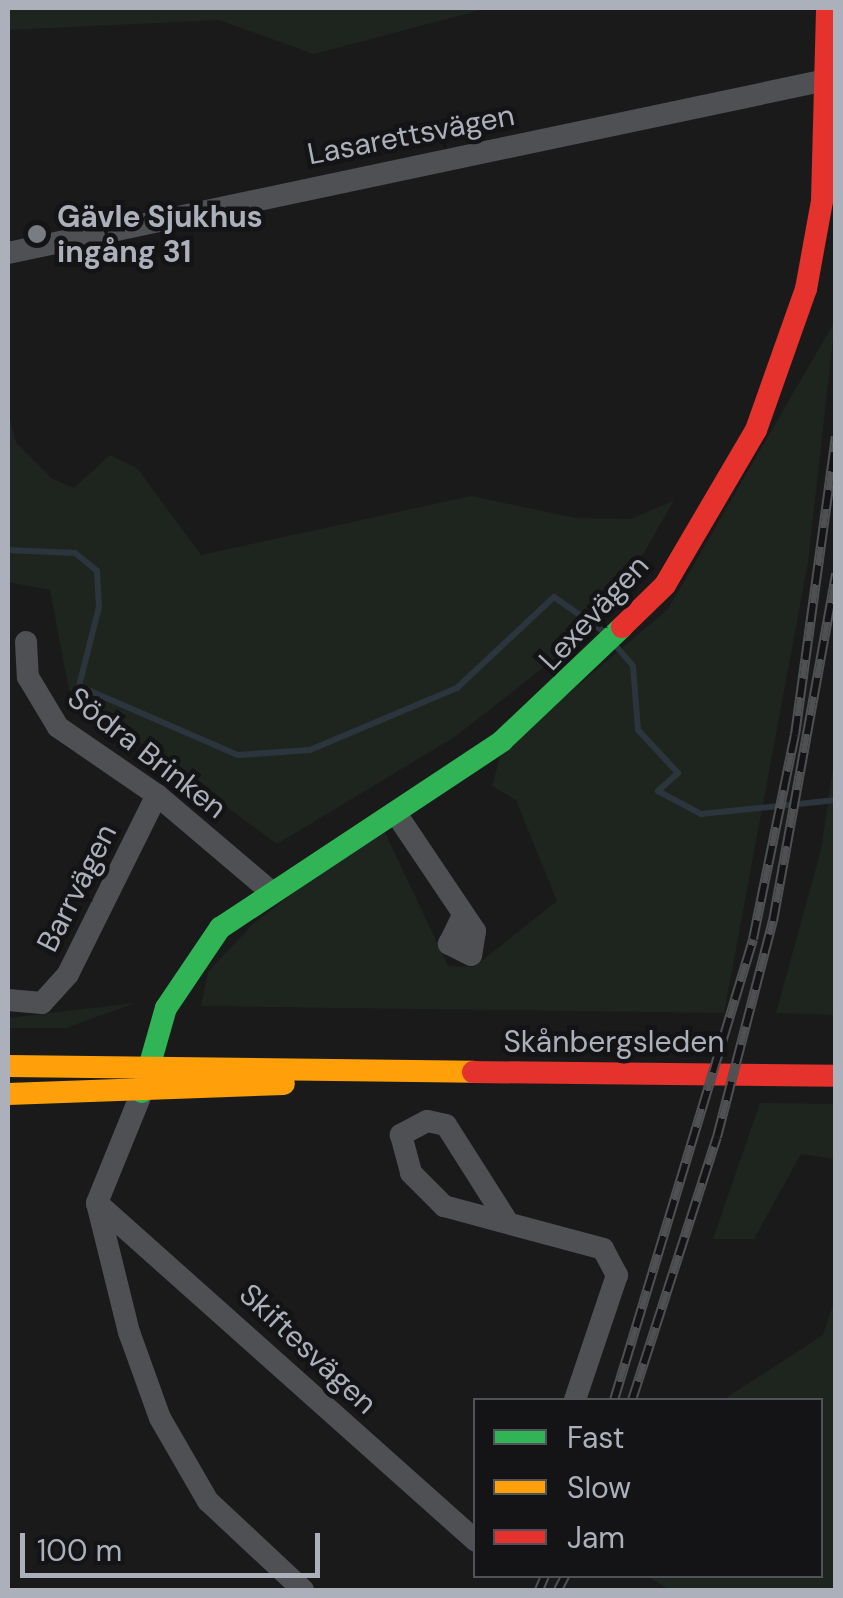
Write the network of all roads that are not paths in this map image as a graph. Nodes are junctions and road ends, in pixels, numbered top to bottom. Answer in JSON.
{"nodes":[{"id":1,"x":828,"y":8,"type":"edge"},
{"id":2,"x":826,"y":80,"type":"junction"},
{"id":3,"x":8,"y":253,"type":"edge"},
{"id":4,"x":26,"y":642,"type":"dead end"},
{"id":5,"x":157,"y":794,"type":"junction"},
{"id":6,"x":396,"y":816,"type":"junction"},
{"id":7,"x":268,"y":890,"type":"junction"},
{"id":8,"x":462,"y":918,"type":"dead end"},
{"id":9,"x":8,"y":1000,"type":"edge"},
{"id":10,"x":146,"y":1063,"type":"junction"},
{"id":11,"x":8,"y":1066,"type":"edge"},
{"id":12,"x":392,"y":1072,"type":"junction"},
{"id":13,"x":836,"y":1076,"type":"edge"},
{"id":14,"x":142,"y":1092,"type":"junction"},
{"id":15,"x":8,"y":1094,"type":"edge"},
{"id":16,"x":97,"y":1203,"type":"junction"},
{"id":17,"x":505,"y":1218,"type":"junction"},
{"id":18,"x":576,"y":1398,"type":"edge"},
{"id":19,"x":473,"y":1538,"type":"edge"},
{"id":20,"x":303,"y":1590,"type":"edge"}],
"edges":[{"from":1,"to":2,"type":"street","name":"Lexevägen"},
{"from":2,"to":3,"type":"street","name":"Lasarettsvägen"},
{"from":2,"to":6,"type":"street","name":"Lexevägen"},
{"from":4,"to":5,"type":"street","name":"Södra Brinken"},
{"from":5,"to":7,"type":"street","name":"Södra Brinken"},
{"from":5,"to":9,"type":"street","name":"Barrvägen"},
{"from":6,"to":7,"type":"street","name":"Lexevägen"},
{"from":6,"to":8,"type":"street"},
{"from":7,"to":10,"type":"street","name":"Lexevägen"},
{"from":10,"to":11,"type":"street","name":"Skånbergsleden"},
{"from":10,"to":12,"type":"street","name":"Skånbergsleden"},
{"from":10,"to":14,"type":"street","name":"Lexevägen"},
{"from":12,"to":13,"type":"street","name":"Skånbergsleden"},
{"from":12,"to":14,"type":"street","name":"Skånbergsleden"},
{"from":14,"to":15,"type":"street","name":"Skånbergsleden"},
{"from":14,"to":16,"type":"street"},
{"from":16,"to":19,"type":"street","name":"Skiftesvägen"},
{"from":16,"to":20,"type":"street"},
{"from":17,"to":17,"type":"street"},
{"from":17,"to":18,"type":"street"}]}
